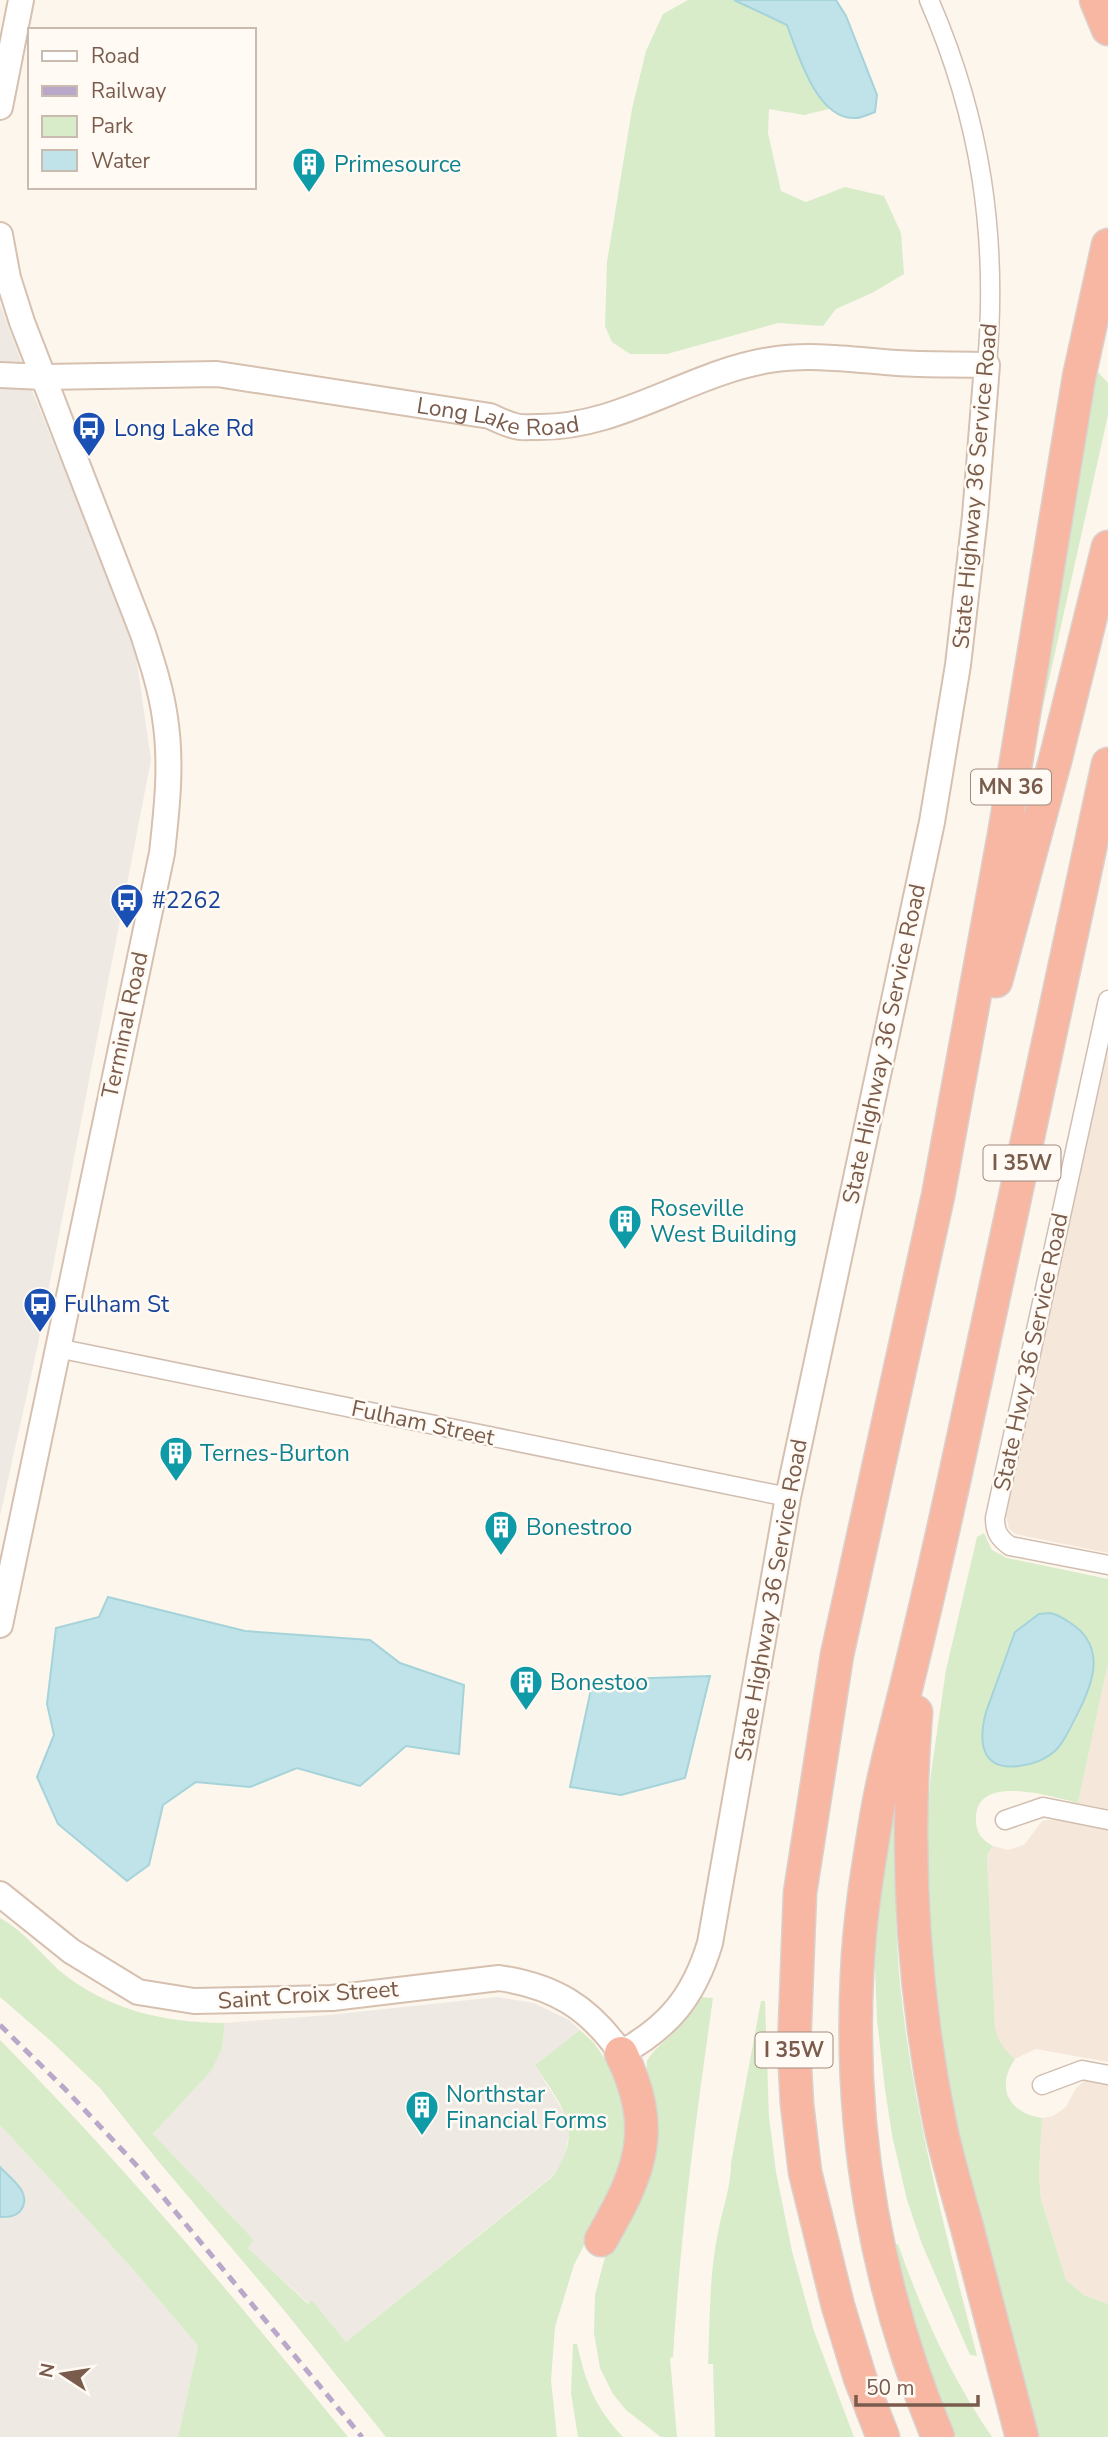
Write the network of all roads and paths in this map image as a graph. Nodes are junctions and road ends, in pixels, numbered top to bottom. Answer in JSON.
{"nodes":[{"id":1,"x":21,"y":0,"type":"edge"},
{"id":2,"x":929,"y":0,"type":"edge"},
{"id":3,"x":1096,"y":0,"type":"edge"},
{"id":4,"x":1108,"y":29,"type":"edge"},
{"id":5,"x":0,"y":107,"type":"edge"},
{"id":6,"x":0,"y":235,"type":"edge"},
{"id":7,"x":1108,"y":245,"type":"edge"},
{"id":8,"x":987,"y":365,"type":"junction"},
{"id":9,"x":0,"y":375,"type":"edge"},
{"id":10,"x":44,"y":377,"type":"junction"},
{"id":11,"x":1108,"y":547,"type":"edge"},
{"id":12,"x":1108,"y":764,"type":"edge"},
{"id":13,"x":1108,"y":1000,"type":"edge"},
{"id":14,"x":938,"y":1196,"type":"junction"},
{"id":15,"x":57,"y":1348,"type":"junction"},
{"id":16,"x":788,"y":1497,"type":"junction"},
{"id":17,"x":936,"y":1562,"type":"junction"},
{"id":18,"x":1108,"y":1565,"type":"edge"},
{"id":19,"x":0,"y":1625,"type":"edge"},
{"id":20,"x":1005,"y":1820,"type":"dead end"},
{"id":21,"x":1108,"y":1820,"type":"edge"},
{"id":22,"x":4,"y":1899,"type":"edge"},
{"id":23,"x":621,"y":2053,"type":"junction"},
{"id":24,"x":1108,"y":2075,"type":"edge"},
{"id":25,"x":1042,"y":2085,"type":"dead end"},
{"id":26,"x":601,"y":2240,"type":"dead end"},
{"id":27,"x":883,"y":2437,"type":"edge"},
{"id":28,"x":938,"y":2437,"type":"edge"},
{"id":29,"x":1022,"y":2437,"type":"edge"}],
"edges":[{"from":1,"to":5,"type":"street"},
{"from":2,"to":8,"type":"street","name":"State Highway 36 Service Road"},
{"from":3,"to":4,"type":"highway"},
{"from":6,"to":10,"type":"street","name":"Terminal Road"},
{"from":7,"to":14,"type":"highway","number":"MN 36"},
{"from":8,"to":10,"type":"street","name":"Long Lake Road"},
{"from":8,"to":16,"type":"street","name":"State Highway 36 Service Road"},
{"from":9,"to":10,"type":"street","name":"Long Lake Road"},
{"from":10,"to":15,"type":"street","name":"Terminal Road"},
{"from":11,"to":14,"type":"highway","number":"I 35W"},
{"from":12,"to":17,"type":"highway","number":"I 35W"},
{"from":13,"to":18,"type":"street","name":"State Hwy 36 Service Road"},
{"from":14,"to":27,"type":"highway","number":"I 35W"},
{"from":15,"to":16,"type":"street","name":"Fulham Street"},
{"from":15,"to":19,"type":"street","name":"Terminal Road"},
{"from":16,"to":23,"type":"street","name":"State Highway 36 Service Road"},
{"from":17,"to":28,"type":"highway","number":"I 35W"},
{"from":17,"to":29,"type":"highway"},
{"from":20,"to":21,"type":"street"},
{"from":22,"to":23,"type":"street","name":"Saint Croix Street"},
{"from":23,"to":26,"type":"highway"},
{"from":24,"to":25,"type":"street"}]}
